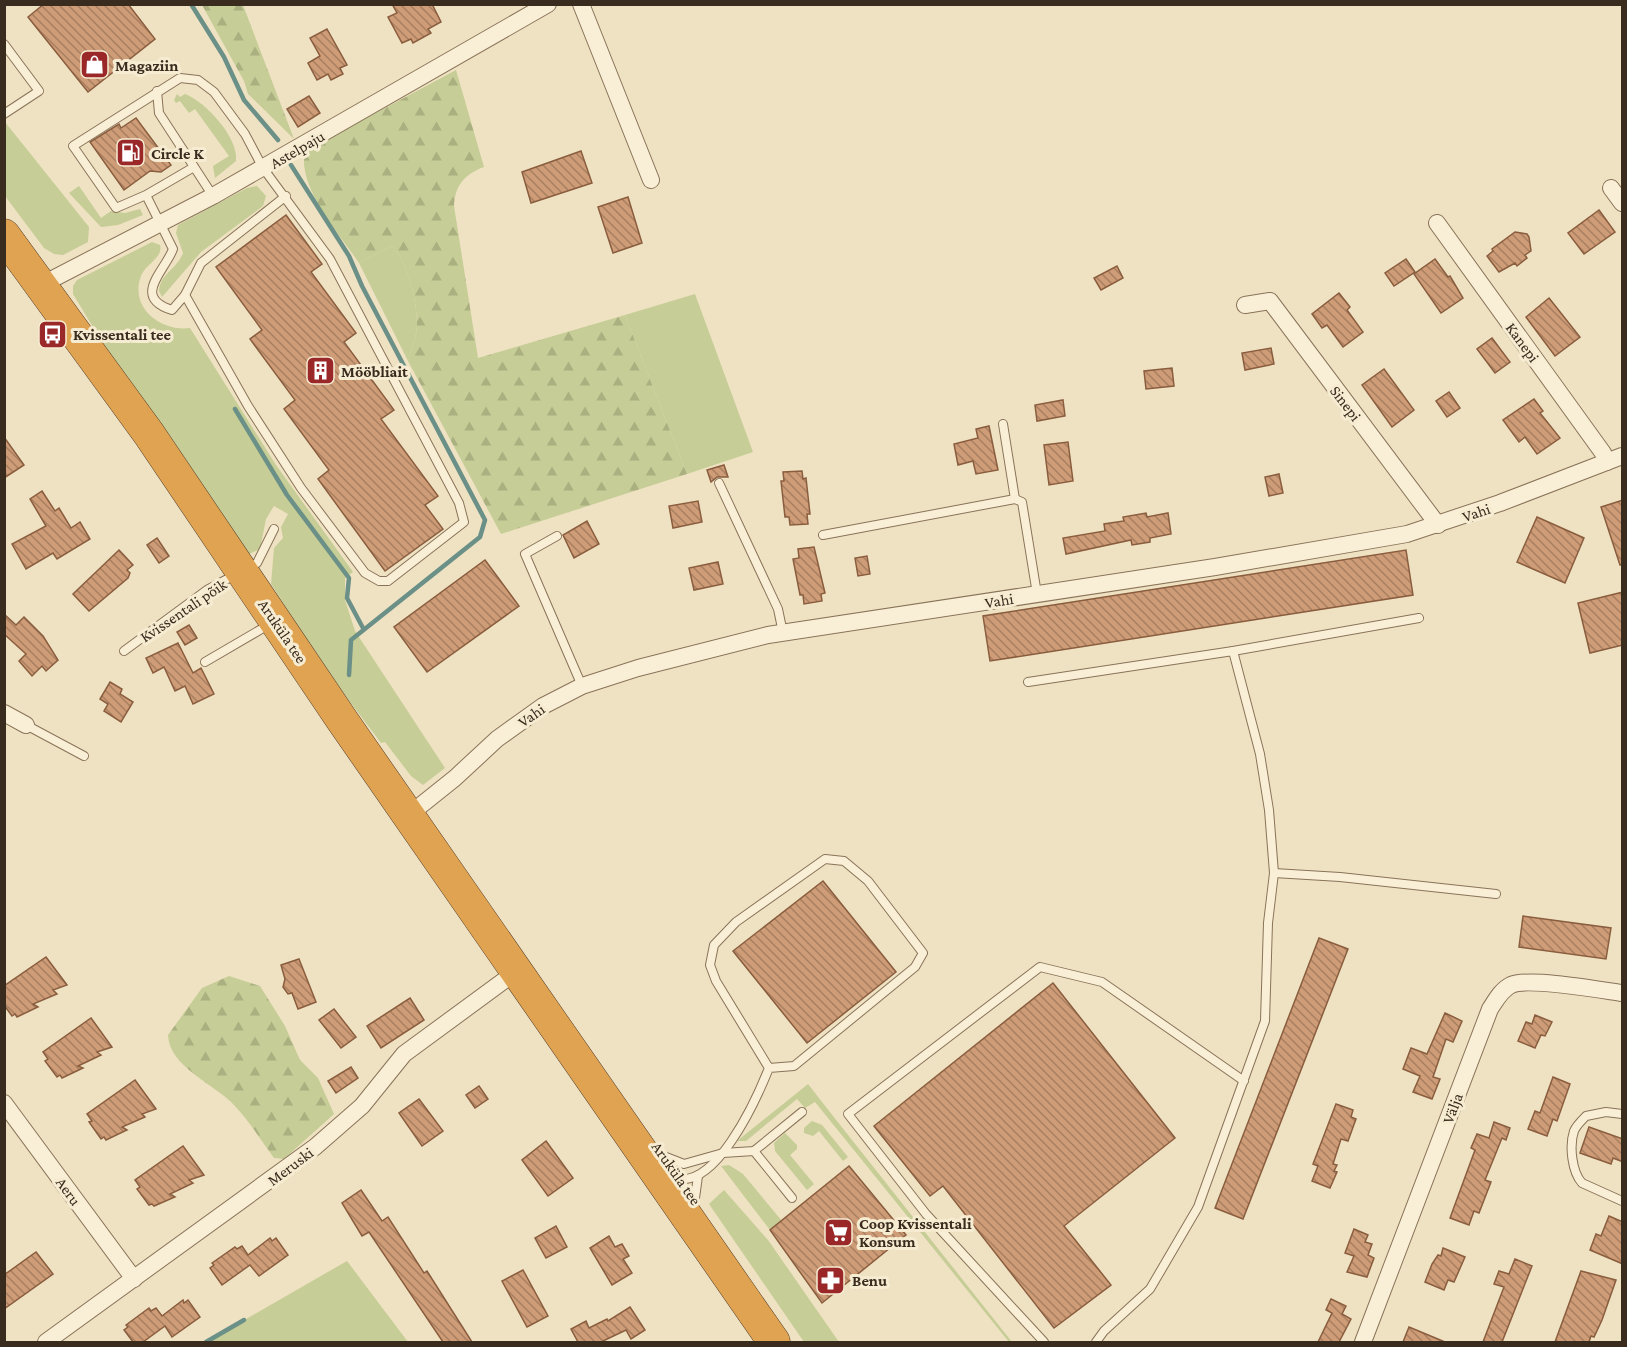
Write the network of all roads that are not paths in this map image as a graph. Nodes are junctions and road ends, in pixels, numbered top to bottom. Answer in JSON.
{"nodes":[{"id":1,"x":549,"y":4,"type":"edge"},
{"id":2,"x":581,"y":4,"type":"edge"},
{"id":3,"x":4,"y":45,"type":"edge"},
{"id":4,"x":157,"y":91,"type":"junction"},
{"id":5,"x":4,"y":114,"type":"edge"},
{"id":6,"x":194,"y":167,"type":"junction"},
{"id":7,"x":263,"y":168,"type":"junction"},
{"id":8,"x":651,"y":180,"type":"dead end"},
{"id":9,"x":1611,"y":188,"type":"dead end"},
{"id":10,"x":146,"y":195,"type":"junction"},
{"id":11,"x":213,"y":196,"type":"junction"},
{"id":12,"x":286,"y":196,"type":"junction"},
{"id":13,"x":1623,"y":203,"type":"edge"},
{"id":14,"x":1437,"y":223,"type":"dead end"},
{"id":15,"x":160,"y":224,"type":"junction"},
{"id":16,"x":8,"y":249,"type":"edge"},
{"id":17,"x":185,"y":295,"type":"junction"},
{"id":18,"x":42,"y":296,"type":"junction"},
{"id":19,"x":1245,"y":305,"type":"dead end"},
{"id":20,"x":1003,"y":424,"type":"dead end"},
{"id":21,"x":1615,"y":459,"type":"edge"},
{"id":22,"x":719,"y":483,"type":"dead end"},
{"id":23,"x":1015,"y":498,"type":"junction"},
{"id":24,"x":1438,"y":525,"type":"junction"},
{"id":25,"x":274,"y":529,"type":"dead end"},
{"id":26,"x":823,"y":535,"type":"dead end"},
{"id":27,"x":557,"y":536,"type":"dead end"},
{"id":28,"x":244,"y":572,"type":"junction"},
{"id":29,"x":1037,"y":594,"type":"junction"},
{"id":30,"x":1419,"y":618,"type":"dead end"},
{"id":31,"x":276,"y":621,"type":"junction"},
{"id":32,"x":783,"y":633,"type":"junction"},
{"id":33,"x":124,"y":651,"type":"dead end"},
{"id":34,"x":1233,"y":651,"type":"junction"},
{"id":35,"x":205,"y":662,"type":"dead end"},
{"id":36,"x":1028,"y":682,"type":"dead end"},
{"id":37,"x":582,"y":686,"type":"junction"},
{"id":38,"x":6,"y":717,"type":"edge"},
{"id":39,"x":26,"y":725,"type":"joint"},
{"id":40,"x":84,"y":756,"type":"dead end"},
{"id":41,"x":401,"y":798,"type":"junction"},
{"id":42,"x":1274,"y":873,"type":"junction"},
{"id":43,"x":1496,"y":894,"type":"dead end"},
{"id":44,"x":517,"y":971,"type":"junction"},
{"id":45,"x":1623,"y":993,"type":"edge"},
{"id":46,"x":547,"y":1013,"type":"junction"},
{"id":47,"x":768,"y":1068,"type":"junction"},
{"id":48,"x":1244,"y":1081,"type":"junction"},
{"id":49,"x":4,"y":1103,"type":"edge"},
{"id":50,"x":802,"y":1112,"type":"dead end"},
{"id":51,"x":1623,"y":1114,"type":"edge"},
{"id":52,"x":754,"y":1151,"type":"junction"},
{"id":53,"x":723,"y":1153,"type":"junction"},
{"id":54,"x":687,"y":1180,"type":"junction"},
{"id":55,"x":792,"y":1198,"type":"dead end"},
{"id":56,"x":1623,"y":1201,"type":"edge"},
{"id":57,"x":134,"y":1279,"type":"junction"},
{"id":58,"x":46,"y":1342,"type":"edge"},
{"id":59,"x":774,"y":1342,"type":"edge"},
{"id":60,"x":795,"y":1342,"type":"edge"},
{"id":61,"x":1044,"y":1342,"type":"edge"},
{"id":62,"x":1096,"y":1342,"type":"edge"},
{"id":63,"x":1363,"y":1342,"type":"edge"}],
"edges":[{"from":1,"to":7,"type":"street","name":"Astelpaju"},
{"from":2,"to":8,"type":"street"},
{"from":3,"to":5,"type":"lane"},
{"from":4,"to":6,"type":"lane"},
{"from":4,"to":7,"type":"lane"},
{"from":4,"to":10,"type":"lane"},
{"from":6,"to":10,"type":"lane"},
{"from":6,"to":11,"type":"lane"},
{"from":7,"to":11,"type":"street","name":"Astelpaju"},
{"from":7,"to":12,"type":"lane"},
{"from":9,"to":13,"type":"street"},
{"from":10,"to":15,"type":"lane"},
{"from":11,"to":15,"type":"street","name":"Astelpaju"},
{"from":12,"to":17,"type":"lane"},
{"from":12,"to":17,"type":"lane"},
{"from":14,"to":21,"type":"street","name":"Kanepi"},
{"from":15,"to":17,"type":"lane"},
{"from":15,"to":18,"type":"street","name":"Astelpaju"},
{"from":16,"to":18,"type":"highway","name":"Aruküla tee"},
{"from":18,"to":28,"type":"highway","name":"Aruküla tee"},
{"from":19,"to":24,"type":"street","name":"Sinepi"},
{"from":20,"to":23,"type":"lane"},
{"from":21,"to":24,"type":"street","name":"Vahi"},
{"from":22,"to":32,"type":"lane"},
{"from":23,"to":26,"type":"lane"},
{"from":23,"to":29,"type":"lane"},
{"from":24,"to":29,"type":"street","name":"Vahi"},
{"from":25,"to":28,"type":"lane"},
{"from":27,"to":37,"type":"lane"},
{"from":28,"to":31,"type":"highway","name":"Aruküla tee"},
{"from":28,"to":33,"type":"lane","name":"Kvissentali põik"},
{"from":29,"to":32,"type":"street","name":"Vahi"},
{"from":30,"to":34,"type":"lane"},
{"from":31,"to":35,"type":"lane"},
{"from":31,"to":41,"type":"highway","name":"Aruküla tee"},
{"from":32,"to":37,"type":"street","name":"Vahi"},
{"from":34,"to":36,"type":"lane"},
{"from":34,"to":42,"type":"lane"},
{"from":37,"to":41,"type":"street","name":"Vahi"},
{"from":38,"to":39,"type":"street"},
{"from":39,"to":40,"type":"lane"},
{"from":41,"to":44,"type":"highway","name":"Aruküla tee"},
{"from":42,"to":43,"type":"lane"},
{"from":42,"to":48,"type":"lane"},
{"from":44,"to":46,"type":"highway","name":"Aruküla tee"},
{"from":44,"to":57,"type":"street","name":"Meruski"},
{"from":45,"to":63,"type":"street","name":"Välja"},
{"from":46,"to":54,"type":"highway","name":"Aruküla tee"},
{"from":46,"to":54,"type":"highway","name":"Aruküla tee"},
{"from":47,"to":47,"type":"lane"},
{"from":47,"to":53,"type":"lane"},
{"from":48,"to":61,"type":"lane"},
{"from":48,"to":62,"type":"lane"},
{"from":49,"to":57,"type":"street","name":"Aeru"},
{"from":50,"to":52,"type":"lane"},
{"from":51,"to":56,"type":"lane"},
{"from":52,"to":53,"type":"lane"},
{"from":52,"to":55,"type":"lane"},
{"from":53,"to":54,"type":"lane"},
{"from":53,"to":54,"type":"lane"},
{"from":54,"to":59,"type":"highway","name":"Aruküla tee"},
{"from":54,"to":60,"type":"highway","name":"Aruküla tee"},
{"from":57,"to":58,"type":"street","name":"Meruski"}]}
